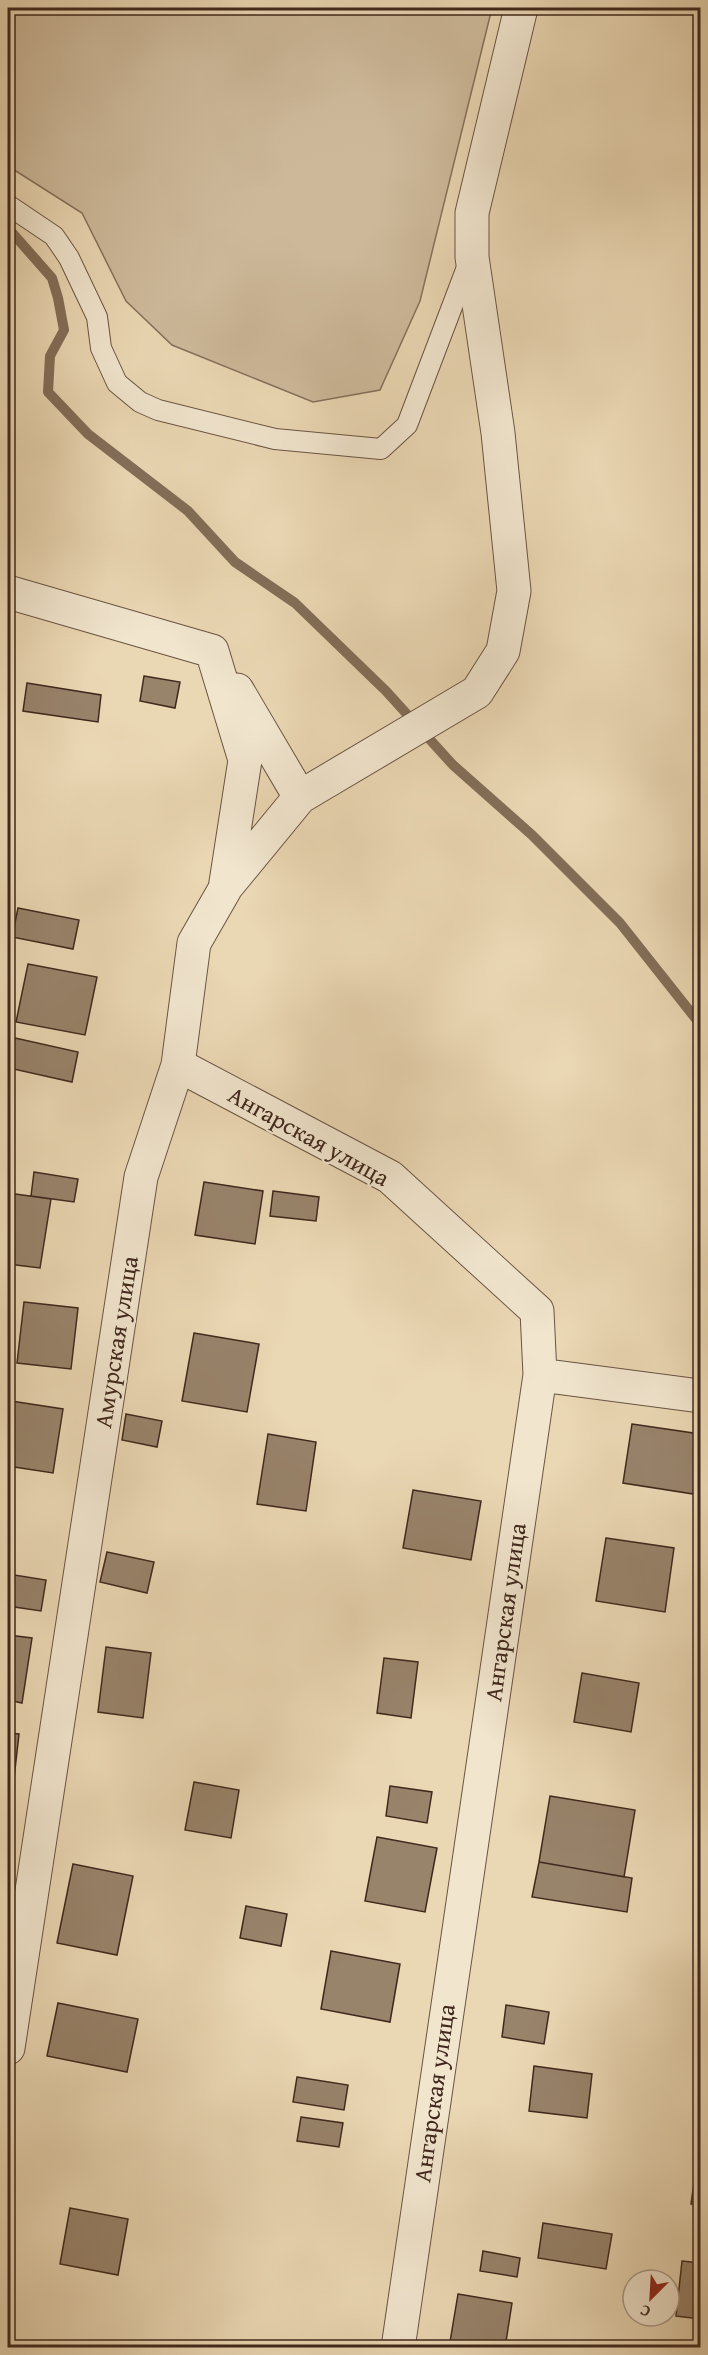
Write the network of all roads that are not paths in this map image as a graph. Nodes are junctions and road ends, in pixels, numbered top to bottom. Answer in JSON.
{"nodes":[{"id":1,"x":520,"y":8,"type":"edge"},
{"id":2,"x":8,"y":205,"type":"edge"},
{"id":3,"x":472,"y":257,"type":"junction"},
{"id":4,"x":8,"y":592,"type":"edge"},
{"id":5,"x":212,"y":651,"type":"junction"},
{"id":6,"x":300,"y":797,"type":"junction"},
{"id":7,"x":225,"y":889,"type":"junction"},
{"id":8,"x":178,"y":1065,"type":"junction"},
{"id":9,"x":540,"y":1375,"type":"junction"},
{"id":10,"x":700,"y":1396,"type":"edge"},
{"id":11,"x":8,"y":2048,"type":"edge"},
{"id":12,"x":398,"y":2348,"type":"edge"}],
"edges":[{"from":1,"to":3,"type":"street"},
{"from":2,"to":3,"type":"lane"},
{"from":3,"to":6,"type":"street"},
{"from":4,"to":5,"type":"street"},
{"from":5,"to":6,"type":"street"},
{"from":5,"to":7,"type":"street","name":"Амурская улица"},
{"from":6,"to":7,"type":"street"},
{"from":7,"to":8,"type":"street","name":"Амурская улица"},
{"from":8,"to":9,"type":"street","name":"Ангарская улица"},
{"from":8,"to":11,"type":"street","name":"Амурская улица"},
{"from":9,"to":10,"type":"street"},
{"from":9,"to":12,"type":"street","name":"Ангарская улица"}]}
